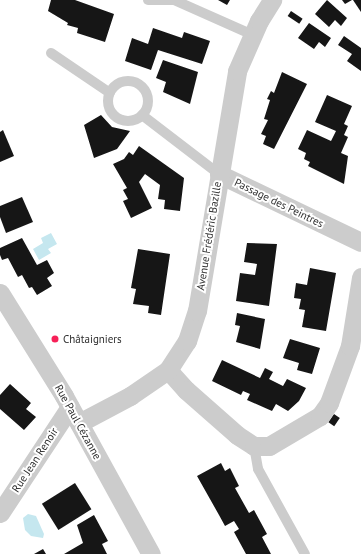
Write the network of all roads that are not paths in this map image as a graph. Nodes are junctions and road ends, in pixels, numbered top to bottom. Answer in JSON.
{"nodes":[{"id":1,"x":148,"y":0,"type":"edge"},
{"id":2,"x":174,"y":0,"type":"edge"},
{"id":3,"x":272,"y":0,"type":"edge"},
{"id":4,"x":253,"y":35,"type":"junction"},
{"id":5,"x":51,"y":54,"type":"dead end"},
{"id":6,"x":110,"y":94,"type":"junction"},
{"id":7,"x":142,"y":115,"type":"junction"},
{"id":8,"x":219,"y":174,"type":"junction"},
{"id":9,"x":361,"y":242,"type":"edge"},
{"id":10,"x":361,"y":277,"type":"edge"},
{"id":11,"x":0,"y":293,"type":"edge"},
{"id":12,"x":168,"y":370,"type":"junction"},
{"id":13,"x":70,"y":407,"type":"junction"},
{"id":14,"x":79,"y":423,"type":"junction"},
{"id":15,"x":254,"y":446,"type":"junction"},
{"id":16,"x":0,"y":513,"type":"edge"},
{"id":17,"x":151,"y":554,"type":"edge"},
{"id":18,"x":304,"y":554,"type":"edge"}],
"edges":[{"from":1,"to":2,"type":"lane"},
{"from":2,"to":4,"type":"lane"},
{"from":3,"to":4,"type":"street","name":"Avenue Frédéric Bazille"},
{"from":4,"to":8,"type":"street","name":"Avenue Frédéric Bazille"},
{"from":5,"to":6,"type":"lane"},
{"from":6,"to":7,"type":"lane"},
{"from":6,"to":7,"type":"lane"},
{"from":7,"to":8,"type":"lane","name":"Passage des Peintres"},
{"from":8,"to":9,"type":"street","name":"Passage des Peintres"},
{"from":8,"to":12,"type":"street","name":"Avenue Frédéric Bazille"},
{"from":10,"to":15,"type":"street"},
{"from":11,"to":13,"type":"street","name":"Rue Paul Cézanne"},
{"from":12,"to":14,"type":"street","name":"Avenue Frédéric Bazille"},
{"from":12,"to":15,"type":"street"},
{"from":13,"to":14,"type":"street","name":"Rue Paul Cézanne"},
{"from":13,"to":16,"type":"street","name":"Rue Jean Renoir"},
{"from":14,"to":17,"type":"street","name":"Rue Paul Cézanne"},
{"from":15,"to":18,"type":"lane"}]}
